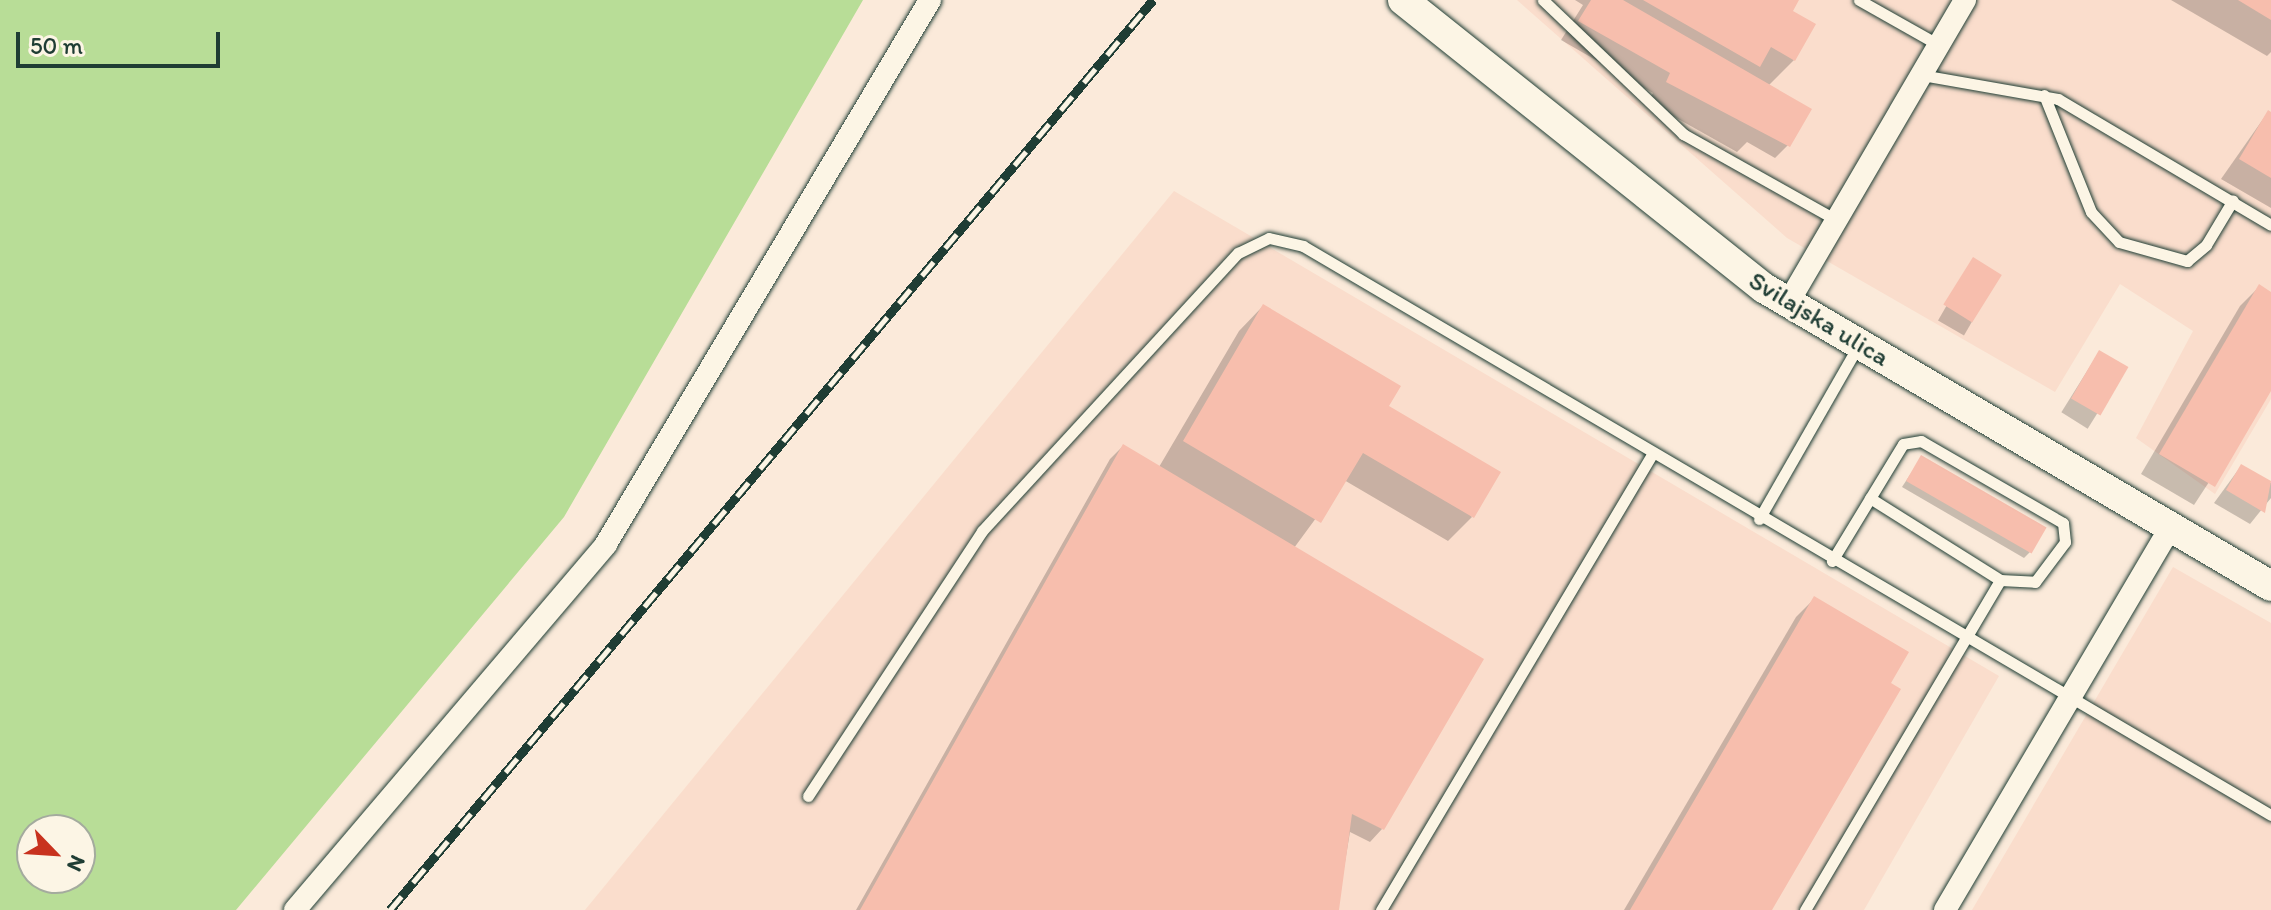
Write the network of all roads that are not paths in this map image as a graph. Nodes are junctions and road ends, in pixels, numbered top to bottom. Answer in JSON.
{"nodes":[{"id":1,"x":930,"y":0,"type":"edge"},
{"id":2,"x":1403,"y":0,"type":"edge"},
{"id":3,"x":1543,"y":0,"type":"edge"},
{"id":4,"x":1859,"y":0,"type":"edge"},
{"id":5,"x":1965,"y":0,"type":"edge"},
{"id":6,"x":1939,"y":45,"type":"junction"},
{"id":7,"x":1921,"y":75,"type":"junction"},
{"id":8,"x":2044,"y":95,"type":"junction"},
{"id":9,"x":2233,"y":200,"type":"junction"},
{"id":10,"x":1836,"y":220,"type":"junction"},
{"id":11,"x":2271,"y":225,"type":"edge"},
{"id":12,"x":1788,"y":303,"type":"junction"},
{"id":13,"x":1859,"y":345,"type":"junction"},
{"id":14,"x":1651,"y":456,"type":"junction"},
{"id":15,"x":1870,"y":498,"type":"junction"},
{"id":16,"x":1759,"y":519,"type":"junction"},
{"id":17,"x":2171,"y":527,"type":"junction"},
{"id":18,"x":1832,"y":561,"type":"junction"},
{"id":19,"x":2000,"y":580,"type":"junction"},
{"id":20,"x":2271,"y":586,"type":"edge"},
{"id":21,"x":1964,"y":636,"type":"junction"},
{"id":22,"x":2069,"y":699,"type":"junction"},
{"id":23,"x":808,"y":796,"type":"dead end"},
{"id":24,"x":2271,"y":815,"type":"edge"},
{"id":25,"x":295,"y":910,"type":"edge"},
{"id":26,"x":1381,"y":910,"type":"edge"},
{"id":27,"x":1805,"y":910,"type":"edge"},
{"id":28,"x":1945,"y":910,"type":"edge"}],
"edges":[{"from":1,"to":25,"type":"street"},
{"from":2,"to":12,"type":"main road","name":"Svilajska ulica"},
{"from":3,"to":10,"type":"lane"},
{"from":4,"to":6,"type":"lane"},
{"from":5,"to":6,"type":"street"},
{"from":6,"to":7,"type":"street"},
{"from":7,"to":8,"type":"lane"},
{"from":7,"to":10,"type":"street"},
{"from":8,"to":9,"type":"lane"},
{"from":8,"to":9,"type":"lane"},
{"from":9,"to":11,"type":"lane"},
{"from":10,"to":12,"type":"street"},
{"from":12,"to":13,"type":"main road","name":"Svilajska ulica"},
{"from":13,"to":16,"type":"lane"},
{"from":13,"to":17,"type":"main road","name":"Svilajska ulica"},
{"from":14,"to":16,"type":"lane"},
{"from":14,"to":23,"type":"lane"},
{"from":14,"to":26,"type":"lane"},
{"from":15,"to":18,"type":"lane"},
{"from":15,"to":19,"type":"lane"},
{"from":15,"to":19,"type":"lane"},
{"from":16,"to":18,"type":"lane"},
{"from":17,"to":20,"type":"main road","name":"Svilajska ulica"},
{"from":17,"to":22,"type":"street"},
{"from":18,"to":21,"type":"lane"},
{"from":19,"to":21,"type":"lane"},
{"from":21,"to":22,"type":"lane"},
{"from":21,"to":27,"type":"lane"},
{"from":22,"to":24,"type":"lane"},
{"from":22,"to":28,"type":"street"}]}
